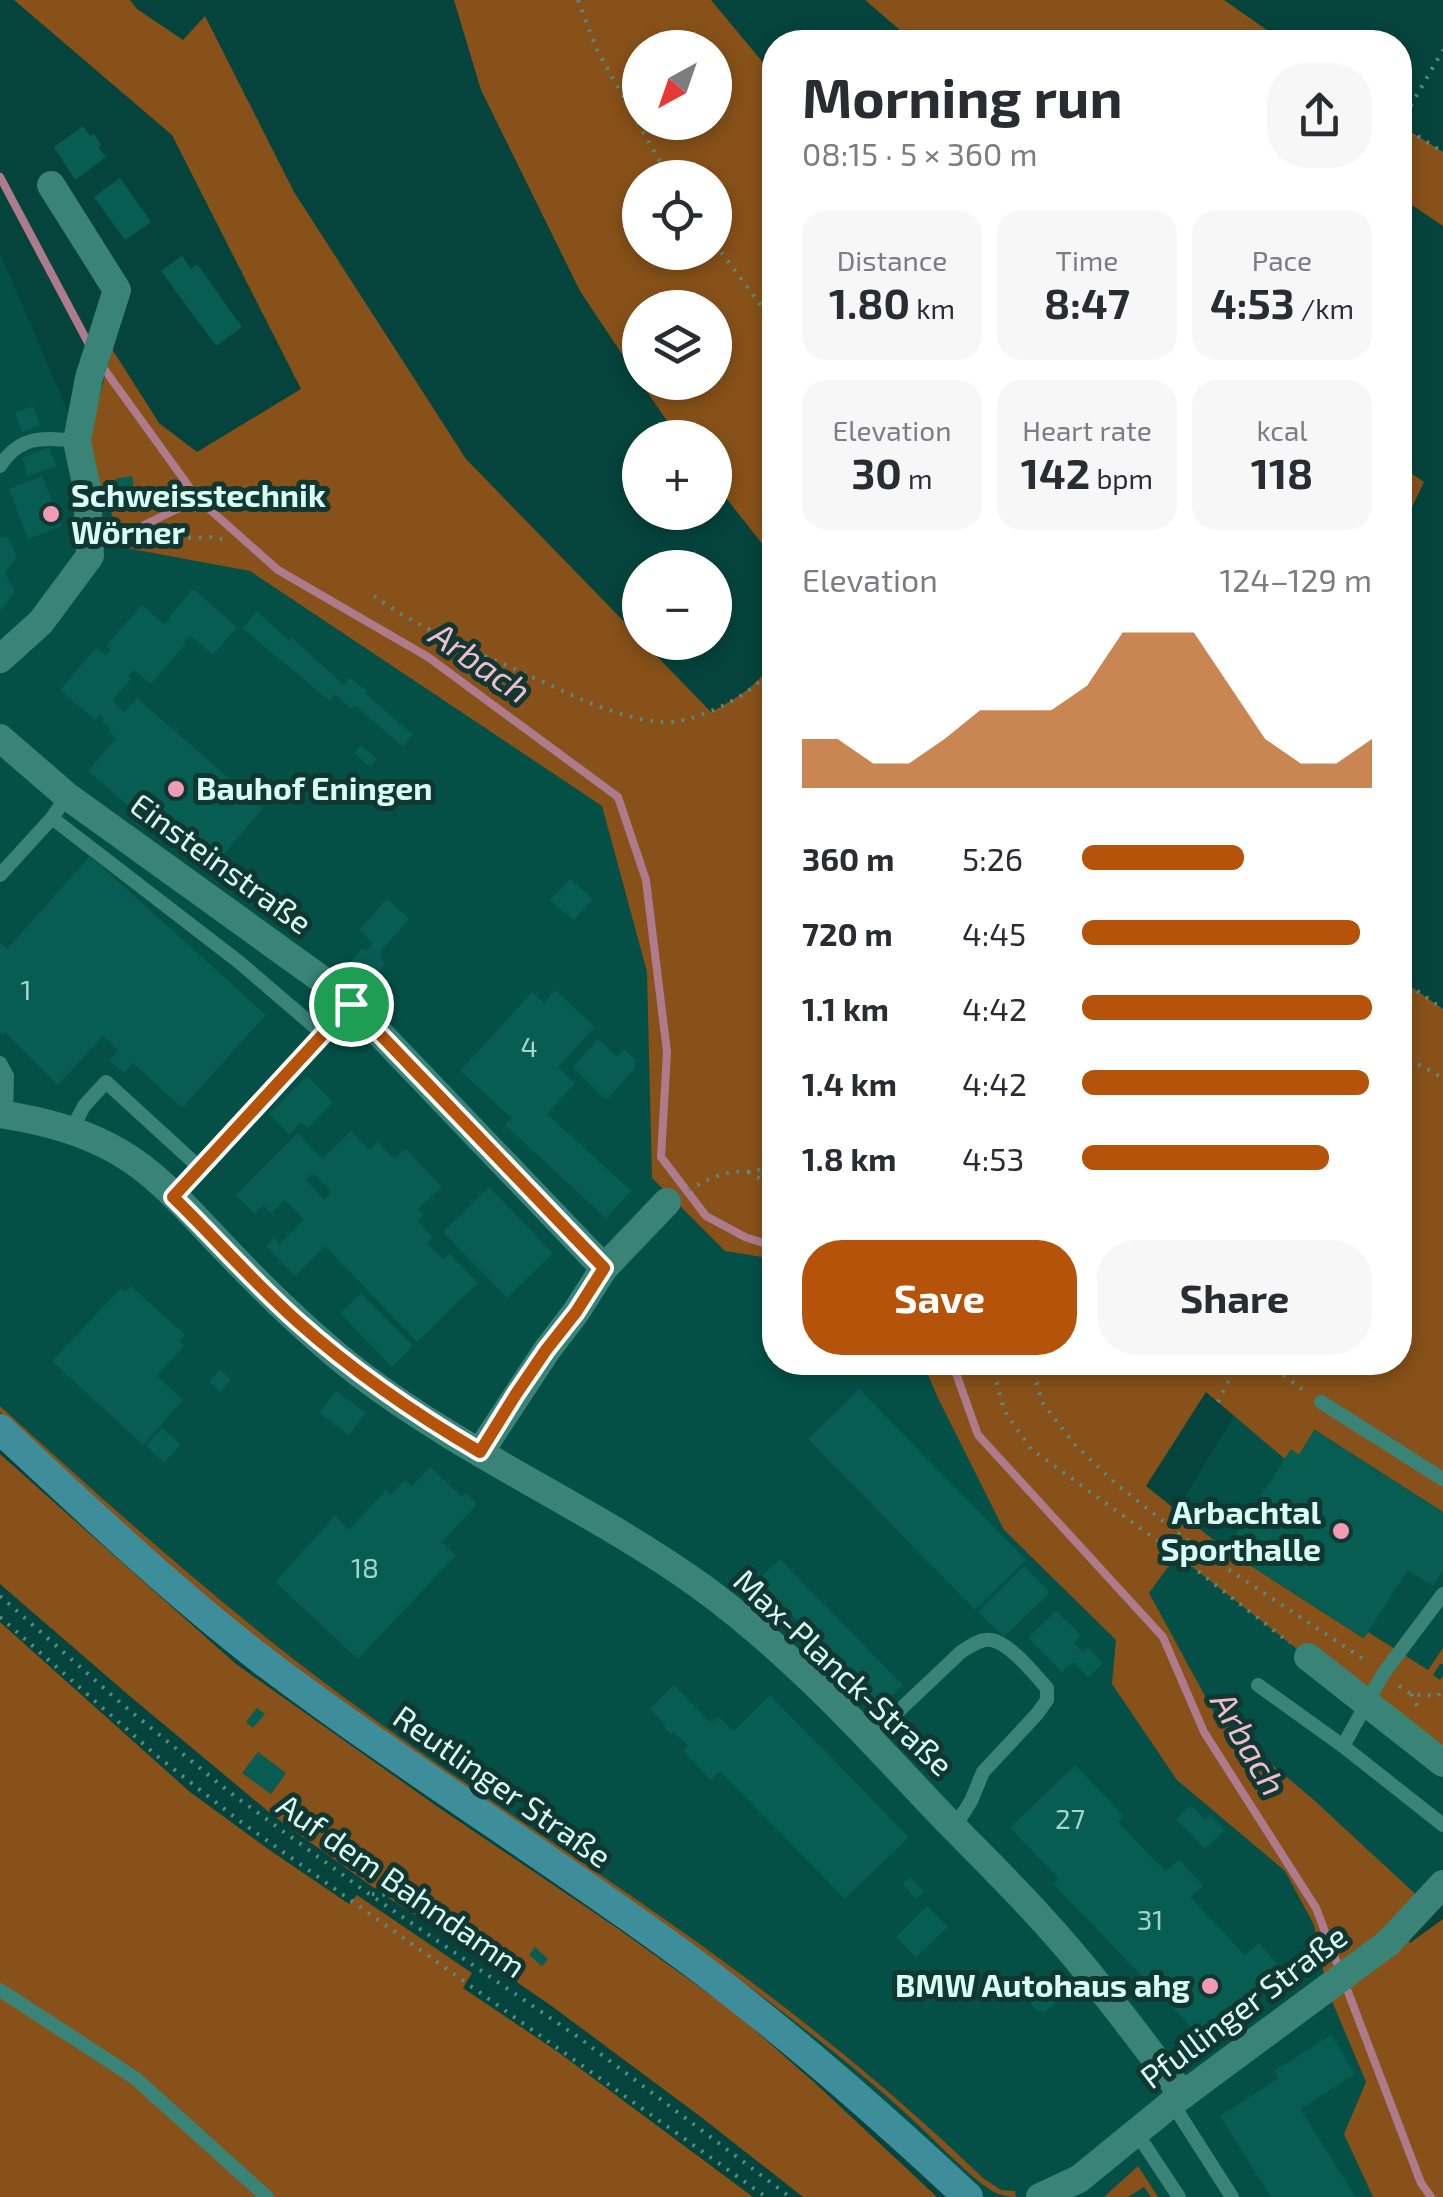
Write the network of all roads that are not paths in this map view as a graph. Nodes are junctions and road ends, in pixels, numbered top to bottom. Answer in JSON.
{"nodes":[{"id":1,"x":51,"y":185,"type":"dead end"},
{"id":2,"x":77,"y":441,"type":"junction"},
{"id":3,"x":0,"y":466,"type":"edge"},
{"id":4,"x":0,"y":659,"type":"edge"},
{"id":5,"x":0,"y":738,"type":"edge"},
{"id":6,"x":60,"y":807,"type":"junction"},
{"id":7,"x":0,"y":875,"type":"edge"},
{"id":8,"x":351,"y":1004,"type":"junction"},
{"id":9,"x":323,"y":1034,"type":"junction"},
{"id":10,"x":0,"y":1063,"type":"edge"},
{"id":11,"x":3,"y":1115,"type":"edge"},
{"id":12,"x":71,"y":1131,"type":"junction"},
{"id":13,"x":200,"y":1168,"type":"junction"},
{"id":14,"x":173,"y":1197,"type":"junction"},
{"id":15,"x":666,"y":1202,"type":"dead end"},
{"id":16,"x":604,"y":1268,"type":"junction"},
{"id":17,"x":1321,"y":1402,"type":"road end"},
{"id":18,"x":0,"y":1429,"type":"edge"},
{"id":19,"x":480,"y":1452,"type":"junction"},
{"id":20,"x":1443,"y":1478,"type":"edge"},
{"id":21,"x":1443,"y":1594,"type":"edge"},
{"id":22,"x":1308,"y":1657,"type":"road end"},
{"id":23,"x":1258,"y":1685,"type":"dead end"},
{"id":24,"x":1368,"y":1704,"type":"junction"},
{"id":25,"x":869,"y":1739,"type":"junction"},
{"id":26,"x":1343,"y":1746,"type":"junction"},
{"id":27,"x":1443,"y":1763,"type":"edge"},
{"id":28,"x":1443,"y":1826,"type":"edge"},
{"id":29,"x":954,"y":1828,"type":"junction"},
{"id":30,"x":1443,"y":1884,"type":"edge"},
{"id":31,"x":0,"y":1990,"type":"edge"},
{"id":32,"x":1178,"y":2099,"type":"junction"},
{"id":33,"x":1136,"y":2132,"type":"junction"},
{"id":34,"x":1074,"y":2188,"type":"edge"},
{"id":35,"x":266,"y":2197,"type":"edge"},
{"id":36,"x":968,"y":2197,"type":"edge"},
{"id":37,"x":1040,"y":2197,"type":"edge"},
{"id":38,"x":1179,"y":2197,"type":"edge"},
{"id":39,"x":1232,"y":2197,"type":"edge"}],
"edges":[{"from":1,"to":2,"type":"street"},
{"from":2,"to":3,"type":"lane"},
{"from":2,"to":4,"type":"street"},
{"from":5,"to":6,"type":"street","name":"Einsteinstraße"},
{"from":6,"to":7,"type":"lane"},
{"from":6,"to":8,"type":"street","name":"Einsteinstraße"},
{"from":6,"to":9,"type":"lane"},
{"from":8,"to":9,"type":"lane"},
{"from":8,"to":16,"type":"street","name":"Einsteinstraße"},
{"from":9,"to":13,"type":"lane"},
{"from":10,"to":11,"type":"lane"},
{"from":11,"to":12,"type":"street","name":"Max-Planck-Straße"},
{"from":12,"to":13,"type":"lane"},
{"from":12,"to":14,"type":"street","name":"Max-Planck-Straße"},
{"from":13,"to":14,"type":"lane"},
{"from":14,"to":19,"type":"street","name":"Max-Planck-Straße"},
{"from":15,"to":16,"type":"street"},
{"from":16,"to":19,"type":"street"},
{"from":17,"to":20,"type":"lane"},
{"from":18,"to":36,"type":"main road","name":"Reutlinger Straße"},
{"from":19,"to":25,"type":"street","name":"Max-Planck-Straße"},
{"from":21,"to":24,"type":"lane"},
{"from":22,"to":24,"type":"street"},
{"from":23,"to":26,"type":"lane"},
{"from":24,"to":26,"type":"lane"},
{"from":24,"to":27,"type":"street"},
{"from":25,"to":29,"type":"street","name":"Max-Planck-Straße"},
{"from":25,"to":29,"type":"lane"},
{"from":26,"to":28,"type":"lane"},
{"from":29,"to":32,"type":"street","name":"Max-Planck-Straße"},
{"from":30,"to":32,"type":"street","name":"Pfullinger Straße"},
{"from":31,"to":35,"type":"lane"},
{"from":32,"to":33,"type":"street","name":"Pfullinger Straße"},
{"from":32,"to":39,"type":"lane","name":"Max-Planck-Straße"},
{"from":33,"to":34,"type":"street","name":"Pfullinger Straße"},
{"from":33,"to":38,"type":"lane"},
{"from":34,"to":37,"type":"street","name":"Pfullinger Straße"}]}
